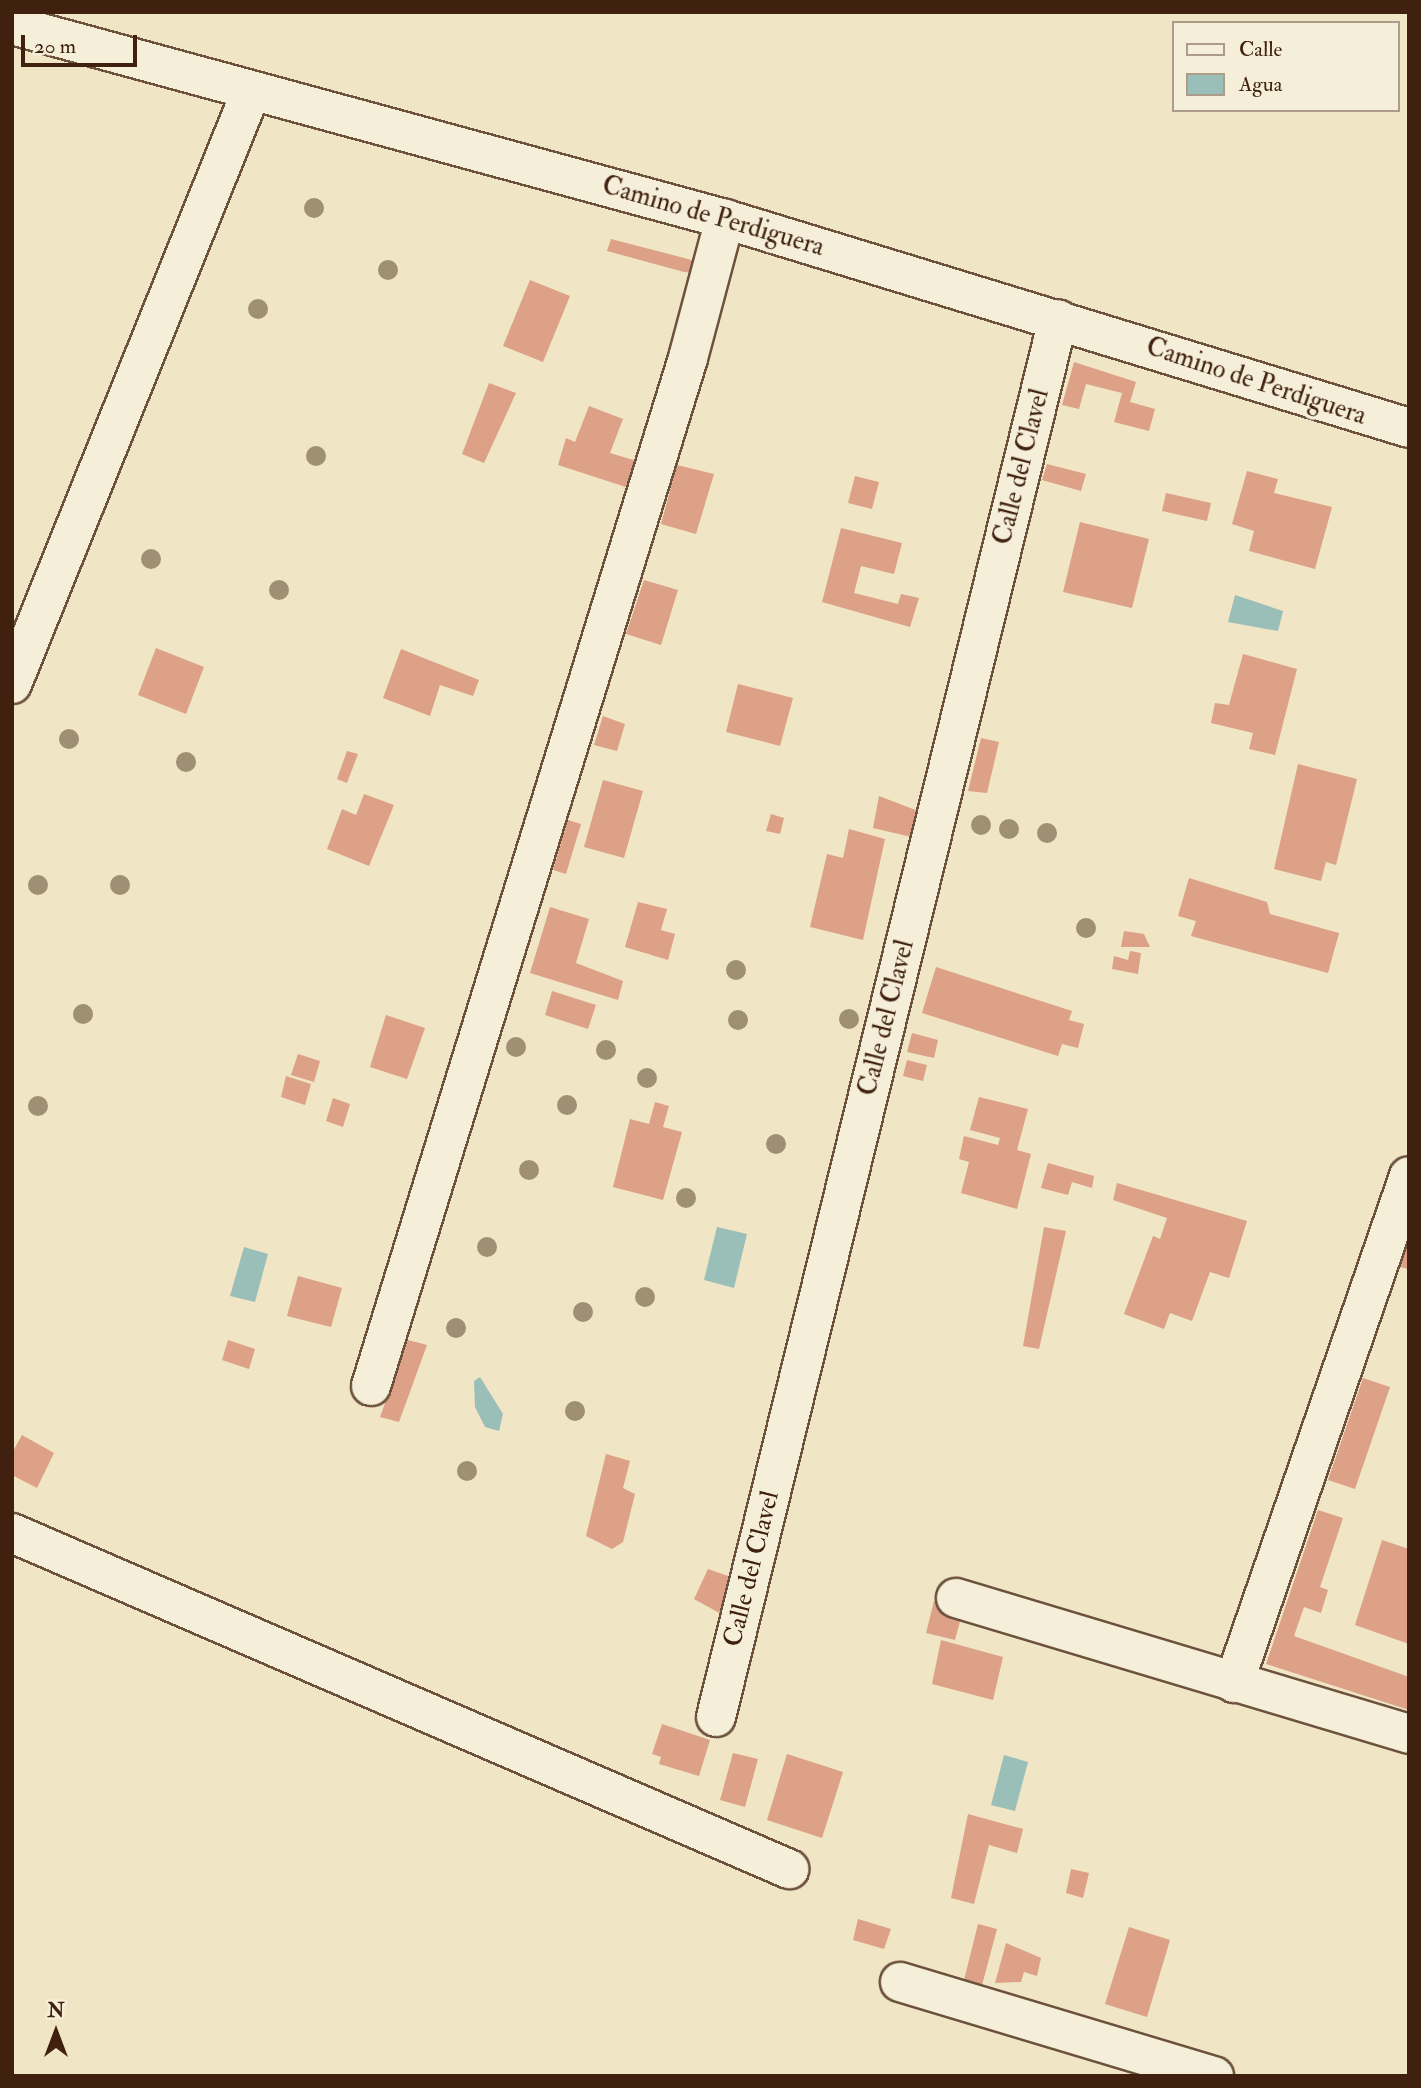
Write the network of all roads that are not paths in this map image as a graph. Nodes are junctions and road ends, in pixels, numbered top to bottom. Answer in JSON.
{"nodes":[{"id":1,"x":12,"y":25,"type":"edge"},
{"id":2,"x":251,"y":92,"type":"junction"},
{"id":3,"x":725,"y":219,"type":"junction"},
{"id":4,"x":1058,"y":319,"type":"junction"},
{"id":5,"x":1409,"y":428,"type":"edge"},
{"id":6,"x":12,"y":684,"type":"edge"},
{"id":7,"x":1409,"y":1176,"type":"edge"},
{"id":8,"x":370,"y":1386,"type":"dead end"},
{"id":9,"x":12,"y":1532,"type":"edge"},
{"id":10,"x":956,"y":1598,"type":"dead end"},
{"id":11,"x":1234,"y":1683,"type":"junction"},
{"id":12,"x":716,"y":1717,"type":"dead end"},
{"id":13,"x":1409,"y":1734,"type":"edge"},
{"id":14,"x":789,"y":1869,"type":"dead end"},
{"id":15,"x":900,"y":1982,"type":"dead end"},
{"id":16,"x":1213,"y":2076,"type":"edge"}],
"edges":[{"from":1,"to":2,"type":"street","name":"Camino de Perdiguera"},
{"from":2,"to":3,"type":"street","name":"Camino de Perdiguera"},
{"from":2,"to":6,"type":"street"},
{"from":3,"to":4,"type":"street","name":"Camino de Perdiguera"},
{"from":3,"to":8,"type":"street"},
{"from":4,"to":5,"type":"street","name":"Camino de Perdiguera"},
{"from":4,"to":12,"type":"street","name":"Calle del Clavel"},
{"from":7,"to":11,"type":"street"},
{"from":9,"to":14,"type":"street"},
{"from":10,"to":11,"type":"street"},
{"from":11,"to":13,"type":"street"},
{"from":15,"to":16,"type":"street"}]}
